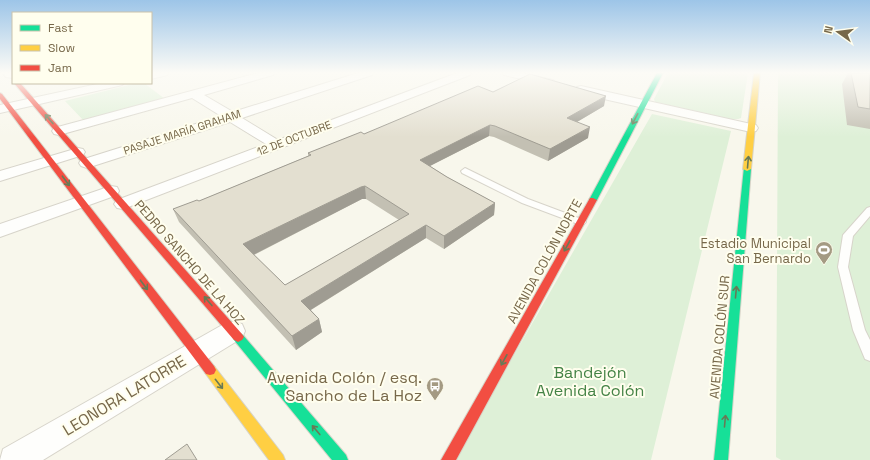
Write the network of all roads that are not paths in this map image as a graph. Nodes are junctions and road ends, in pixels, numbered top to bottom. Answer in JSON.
{"nodes":[{"id":1,"x":0,"y":94,"type":"edge"},
{"id":2,"x":27,"y":94,"type":"edge"},
{"id":3,"x":63,"y":94,"type":"edge"},
{"id":4,"x":192,"y":94,"type":"edge"},
{"id":5,"x":194,"y":94,"type":"edge"},
{"id":6,"x":300,"y":94,"type":"edge"},
{"id":7,"x":410,"y":94,"type":"edge"},
{"id":8,"x":598,"y":94,"type":"edge"},
{"id":9,"x":649,"y":94,"type":"edge"},
{"id":10,"x":755,"y":94,"type":"edge"},
{"id":11,"x":32,"y":101,"type":"junction"},
{"id":12,"x":643,"y":105,"type":"junction"},
{"id":13,"x":4,"y":107,"type":"edge"},
{"id":14,"x":231,"y":116,"type":"junction"},
{"id":15,"x":751,"y":128,"type":"junction"},
{"id":16,"x":59,"y":131,"type":"junction"},
{"id":17,"x":277,"y":145,"type":"junction"},
{"id":18,"x":82,"y":158,"type":"junction"},
{"id":19,"x":50,"y":161,"type":"junction"},
{"id":20,"x":465,"y":171,"type":"dead end"},
{"id":21,"x":0,"y":176,"type":"edge"},
{"id":22,"x":117,"y":197,"type":"junction"},
{"id":23,"x":81,"y":202,"type":"junction"},
{"id":24,"x":870,"y":210,"type":"edge"},
{"id":25,"x":581,"y":222,"type":"junction"},
{"id":26,"x":0,"y":231,"type":"edge"},
{"id":27,"x":233,"y":331,"type":"junction"},
{"id":28,"x":196,"y":353,"type":"junction"},
{"id":29,"x":870,"y":355,"type":"edge"},
{"id":30,"x":14,"y":460,"type":"edge"},
{"id":31,"x":278,"y":460,"type":"edge"},
{"id":32,"x":341,"y":460,"type":"edge"},
{"id":33,"x":448,"y":460,"type":"edge"},
{"id":34,"x":721,"y":460,"type":"edge"}],
"edges":[{"from":1,"to":13,"type":"street"},
{"from":2,"to":11,"type":"street","name":"PEDRO SANCHO DE LA HOZ"},
{"from":3,"to":11,"type":"street"},
{"from":4,"to":16,"type":"street"},
{"from":5,"to":14,"type":"street"},
{"from":6,"to":14,"type":"street","name":"PASAJE MARÍA GRAHAM"},
{"from":7,"to":17,"type":"street","name":"12 DE OCTUBRE"},
{"from":8,"to":12,"type":"street"},
{"from":9,"to":12,"type":"street","name":"AVENIDA COLÓN NORTE"},
{"from":10,"to":15,"type":"street","name":"AVENIDA COLÓN SUR"},
{"from":11,"to":13,"type":"street"},
{"from":16,"to":11,"type":"street","name":"PEDRO SANCHO DE LA HOZ","one_way":true},
{"from":12,"to":15,"type":"street"},
{"from":12,"to":25,"type":"street","name":"AVENIDA COLÓN NORTE","one_way":true},
{"from":13,"to":19,"type":"street"},
{"from":14,"to":17,"type":"street"},
{"from":14,"to":18,"type":"street","name":"PASAJE MARÍA GRAHAM"},
{"from":34,"to":15,"type":"street","name":"AVENIDA COLÓN SUR","one_way":true},
{"from":16,"to":18,"type":"street","name":"PEDRO SANCHO DE LA HOZ"},
{"from":17,"to":22,"type":"street","name":"12 DE OCTUBRE"},
{"from":18,"to":19,"type":"street","name":"PASAJE MARÍA GRAHAM"},
{"from":18,"to":22,"type":"street","name":"PEDRO SANCHO DE LA HOZ"},
{"from":19,"to":21,"type":"street","name":"PASAJE MARÍA GRAHAM"},
{"from":19,"to":23,"type":"street","one_way":true},
{"from":20,"to":25,"type":"lane"},
{"from":22,"to":23,"type":"street","name":"12 DE OCTUBRE"},
{"from":27,"to":22,"type":"street","name":"PEDRO SANCHO DE LA HOZ","one_way":true},
{"from":23,"to":26,"type":"street","name":"12 DE OCTUBRE"},
{"from":23,"to":28,"type":"street","one_way":true},
{"from":24,"to":29,"type":"lane"},
{"from":25,"to":33,"type":"street","name":"AVENIDA COLÓN NORTE","one_way":true},
{"from":27,"to":28,"type":"street","name":"LEONORA LATORRE"},
{"from":32,"to":27,"type":"street","name":"PEDRO SANCHO DE LA HOZ","one_way":true},
{"from":28,"to":30,"type":"street","name":"LEONORA LATORRE"},
{"from":28,"to":31,"type":"street","one_way":true}]}
